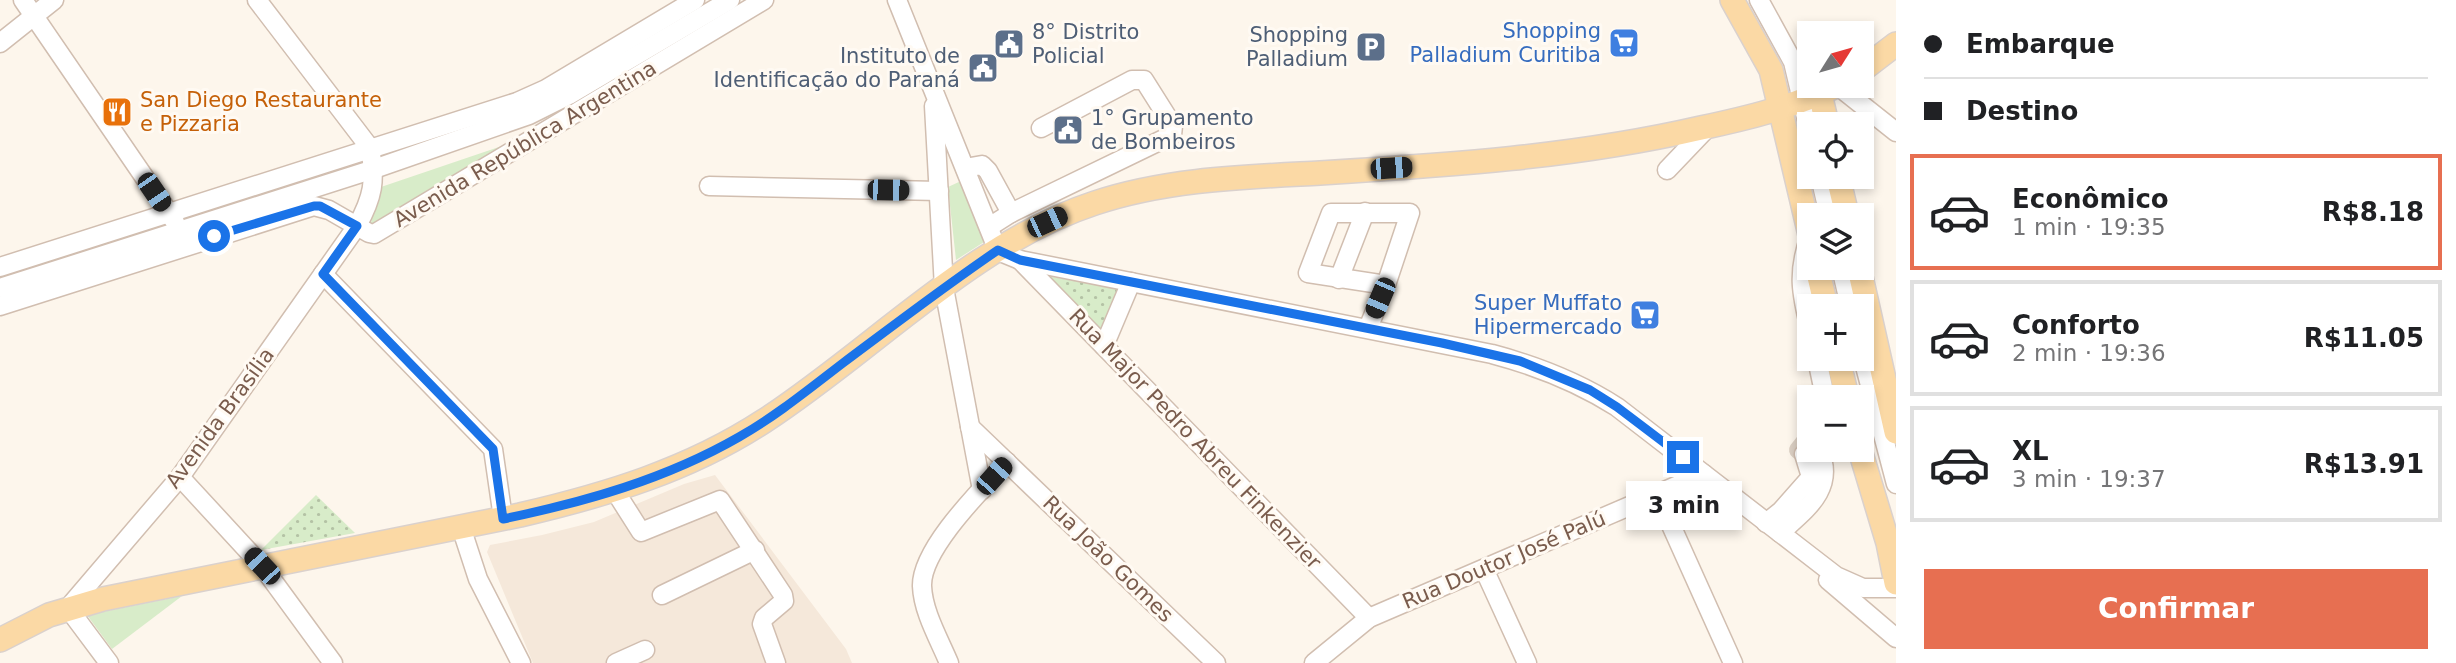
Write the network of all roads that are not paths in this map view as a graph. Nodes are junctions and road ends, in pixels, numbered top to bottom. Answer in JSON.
{"nodes":[{"id":1,"x":23,"y":0,"type":"edge"},
{"id":2,"x":54,"y":0,"type":"edge"},
{"id":3,"x":257,"y":0,"type":"edge"},
{"id":4,"x":730,"y":0,"type":"edge"},
{"id":5,"x":764,"y":0,"type":"edge"},
{"id":6,"x":897,"y":0,"type":"edge"},
{"id":7,"x":1731,"y":0,"type":"edge"},
{"id":8,"x":1759,"y":0,"type":"edge"},
{"id":9,"x":683,"y":3,"type":"edge"},
{"id":10,"x":33,"y":16,"type":"junction"},
{"id":11,"x":0,"y":43,"type":"edge"},
{"id":12,"x":1896,"y":44,"type":"edge"},
{"id":13,"x":1874,"y":61,"type":"edge"},
{"id":14,"x":1797,"y":68,"type":"edge"},
{"id":15,"x":1797,"y":85,"type":"edge"},
{"id":16,"x":934,"y":90,"type":"junction"},
{"id":17,"x":1805,"y":98,"type":"edge"},
{"id":18,"x":1815,"y":98,"type":"edge"},
{"id":19,"x":1822,"y":98,"type":"edge"},
{"id":20,"x":1710,"y":126,"type":"junction"},
{"id":21,"x":1041,"y":128,"type":"dead end"},
{"id":22,"x":1896,"y":132,"type":"edge"},
{"id":23,"x":370,"y":148,"type":"junction"},
{"id":24,"x":965,"y":167,"type":"junction"},
{"id":25,"x":374,"y":169,"type":"junction"},
{"id":26,"x":1667,"y":170,"type":"dead end"},
{"id":27,"x":709,"y":186,"type":"dead end"},
{"id":28,"x":939,"y":191,"type":"junction"},
{"id":29,"x":1811,"y":203,"type":"edge"},
{"id":30,"x":1365,"y":212,"type":"junction"},
{"id":31,"x":1011,"y":213,"type":"junction"},
{"id":32,"x":169,"y":214,"type":"junction"},
{"id":33,"x":357,"y":226,"type":"junction"},
{"id":34,"x":989,"y":227,"type":"junction"},
{"id":35,"x":185,"y":238,"type":"junction"},
{"id":36,"x":998,"y":250,"type":"junction"},
{"id":37,"x":1020,"y":260,"type":"junction"},
{"id":38,"x":0,"y":267,"type":"edge"},
{"id":39,"x":323,"y":274,"type":"junction"},
{"id":40,"x":1339,"y":279,"type":"junction"},
{"id":41,"x":1862,"y":280,"type":"edge"},
{"id":42,"x":1131,"y":282,"type":"junction"},
{"id":43,"x":1386,"y":285,"type":"junction"},
{"id":44,"x":0,"y":288,"type":"edge"},
{"id":45,"x":944,"y":288,"type":"junction"},
{"id":46,"x":0,"y":306,"type":"edge"},
{"id":47,"x":1368,"y":328,"type":"junction"},
{"id":48,"x":1104,"y":345,"type":"junction"},
{"id":49,"x":1866,"y":371,"type":"edge"},
{"id":50,"x":970,"y":427,"type":"junction"},
{"id":51,"x":1896,"y":432,"type":"edge"},
{"id":52,"x":1007,"y":462,"type":"junction"},
{"id":53,"x":1811,"y":462,"type":"tunnel mouth"},
{"id":54,"x":1864,"y":462,"type":"edge"},
{"id":55,"x":1704,"y":474,"type":"junction"},
{"id":56,"x":180,"y":477,"type":"junction"},
{"id":57,"x":1896,"y":484,"type":"edge"},
{"id":58,"x":982,"y":490,"type":"junction"},
{"id":59,"x":615,"y":491,"type":"junction"},
{"id":60,"x":1657,"y":494,"type":"junction"},
{"id":61,"x":503,"y":519,"type":"junction"},
{"id":62,"x":461,"y":527,"type":"junction"},
{"id":63,"x":1779,"y":533,"type":"junction"},
{"id":64,"x":755,"y":550,"type":"junction"},
{"id":65,"x":262,"y":566,"type":"junction"},
{"id":66,"x":1484,"y":569,"type":"junction"},
{"id":67,"x":1896,"y":583,"type":"edge"},
{"id":68,"x":1896,"y":588,"type":"edge"},
{"id":69,"x":662,"y":595,"type":"dead end"},
{"id":70,"x":68,"y":608,"type":"junction"},
{"id":71,"x":1369,"y":618,"type":"junction"},
{"id":72,"x":1896,"y":638,"type":"edge"},
{"id":73,"x":0,"y":640,"type":"edge"},
{"id":74,"x":645,"y":650,"type":"dead end"},
{"id":75,"x":109,"y":663,"type":"edge"},
{"id":76,"x":332,"y":663,"type":"edge"},
{"id":77,"x":521,"y":663,"type":"edge"},
{"id":78,"x":616,"y":663,"type":"edge"},
{"id":79,"x":776,"y":663,"type":"edge"},
{"id":80,"x":949,"y":663,"type":"edge"},
{"id":81,"x":1216,"y":663,"type":"edge"},
{"id":82,"x":1314,"y":663,"type":"edge"},
{"id":83,"x":1527,"y":663,"type":"edge"},
{"id":84,"x":1732,"y":663,"type":"edge"}],
"edges":[{"from":1,"to":10,"type":"street"},
{"from":2,"to":10,"type":"street"},
{"from":3,"to":23,"type":"street"},
{"from":4,"to":25,"type":"street"},
{"from":5,"to":33,"type":"street","name":"Avenida República Argentina"},
{"from":6,"to":16,"type":"street"},
{"from":7,"to":15,"type":"main road"},
{"from":8,"to":14,"type":"street"},
{"from":9,"to":23,"type":"street","name":"Avenida República Argentina"},
{"from":10,"to":11,"type":"street"},
{"from":10,"to":32,"type":"street"},
{"from":12,"to":13,"type":"main road"},
{"from":16,"to":24,"type":"street"},
{"from":16,"to":28,"type":"street"},
{"from":17,"to":20,"type":"main road"},
{"from":18,"to":29,"type":"main road"},
{"from":19,"to":22,"type":"street"},
{"from":20,"to":26,"type":"street"},
{"from":20,"to":36,"type":"main road"},
{"from":21,"to":31,"type":"street"},
{"from":23,"to":25,"type":"street","name":"Avenida Brasília"},
{"from":23,"to":32,"type":"street","name":"Avenida República Argentina"},
{"from":24,"to":31,"type":"street"},
{"from":24,"to":34,"type":"street"},
{"from":25,"to":33,"type":"street","name":"Avenida Brasília"},
{"from":25,"to":35,"type":"street"},
{"from":27,"to":28,"type":"street"},
{"from":28,"to":45,"type":"street"},
{"from":30,"to":40,"type":"street"},
{"from":30,"to":40,"type":"street"},
{"from":30,"to":43,"type":"street"},
{"from":31,"to":34,"type":"street"},
{"from":32,"to":35,"type":"street"},
{"from":32,"to":38,"type":"street","name":"Avenida República Argentina"},
{"from":33,"to":35,"type":"street","name":"Avenida República Argentina"},
{"from":33,"to":39,"type":"street","name":"Avenida Brasília"},
{"from":34,"to":36,"type":"street"},
{"from":35,"to":44,"type":"street"},
{"from":35,"to":46,"type":"street","name":"Avenida República Argentina"},
{"from":36,"to":37,"type":"street"},
{"from":36,"to":45,"type":"main road"},
{"from":37,"to":42,"type":"street"},
{"from":37,"to":48,"type":"street","name":"Rua Major Pedro Abreu Finkenzier"},
{"from":39,"to":56,"type":"street","name":"Avenida Brasília"},
{"from":39,"to":61,"type":"street"},
{"from":40,"to":43,"type":"street"},
{"from":41,"to":51,"type":"main road"},
{"from":42,"to":47,"type":"street"},
{"from":42,"to":48,"type":"street"},
{"from":43,"to":47,"type":"street"},
{"from":45,"to":50,"type":"street"},
{"from":45,"to":59,"type":"main road"},
{"from":47,"to":55,"type":"street"},
{"from":48,"to":71,"type":"street","name":"Rua Major Pedro Abreu Finkenzier"},
{"from":49,"to":57,"type":"street"},
{"from":50,"to":52,"type":"street","name":"Rua João Gomes"},
{"from":50,"to":58,"type":"street"},
{"from":52,"to":58,"type":"street"},
{"from":52,"to":81,"type":"street","name":"Rua João Gomes"},
{"from":53,"to":63,"type":"street"},
{"from":54,"to":67,"type":"main road"},
{"from":55,"to":60,"type":"street","name":"Rua Doutor José Palú"},
{"from":55,"to":63,"type":"street"},
{"from":56,"to":65,"type":"street"},
{"from":56,"to":70,"type":"street","name":"Avenida Brasília"},
{"from":58,"to":80,"type":"street"},
{"from":59,"to":61,"type":"main road"},
{"from":59,"to":64,"type":"street"},
{"from":60,"to":66,"type":"street","name":"Rua Doutor José Palú"},
{"from":60,"to":84,"type":"street"},
{"from":61,"to":62,"type":"main road"},
{"from":62,"to":65,"type":"main road"},
{"from":62,"to":77,"type":"street"},
{"from":63,"to":68,"type":"street"},
{"from":63,"to":72,"type":"street"},
{"from":64,"to":69,"type":"street"},
{"from":64,"to":79,"type":"street"},
{"from":65,"to":70,"type":"main road"},
{"from":65,"to":76,"type":"street"},
{"from":66,"to":71,"type":"street","name":"Rua Doutor José Palú"},
{"from":66,"to":83,"type":"street"},
{"from":70,"to":73,"type":"main road","name":"Avenida Brasília"},
{"from":70,"to":75,"type":"street"},
{"from":71,"to":82,"type":"street","name":"Rua Doutor José Palú"},
{"from":74,"to":78,"type":"street"}]}
